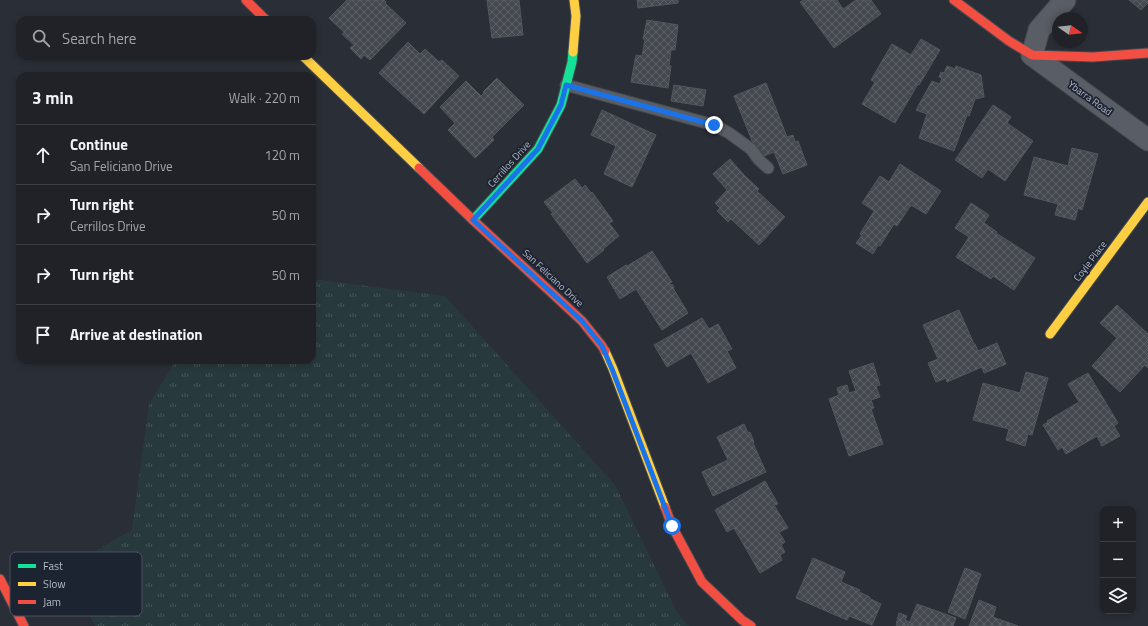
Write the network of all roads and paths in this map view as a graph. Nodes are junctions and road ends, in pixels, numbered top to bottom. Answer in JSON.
{"nodes":[{"id":1,"x":246,"y":0,"type":"edge"},
{"id":2,"x":574,"y":0,"type":"edge"},
{"id":3,"x":954,"y":0,"type":"edge"},
{"id":4,"x":1065,"y":0,"type":"edge"},
{"id":5,"x":262,"y":16,"type":"edge"},
{"id":6,"x":1148,"y":53,"type":"edge"},
{"id":7,"x":1032,"y":55,"type":"junction"},
{"id":8,"x":308,"y":60,"type":"edge"},
{"id":9,"x":566,"y":85,"type":"junction"},
{"id":10,"x":1148,"y":140,"type":"edge"},
{"id":11,"x":768,"y":168,"type":"dead end"},
{"id":12,"x":1148,"y":202,"type":"edge"},
{"id":13,"x":473,"y":220,"type":"junction"},
{"id":14,"x":1050,"y":334,"type":"dead end"},
{"id":15,"x":0,"y":579,"type":"edge"},
{"id":16,"x":10,"y":599,"type":"edge"},
{"id":17,"x":19,"y":616,"type":"edge"},
{"id":18,"x":24,"y":626,"type":"edge"},
{"id":19,"x":751,"y":626,"type":"edge"}],
"edges":[{"from":1,"to":5,"type":"street"},
{"from":2,"to":9,"type":"street","name":"Cerrillos Drive"},
{"from":3,"to":7,"type":"street"},
{"from":4,"to":7,"type":"street"},
{"from":6,"to":7,"type":"street"},
{"from":7,"to":10,"type":"street","name":"Ybarra Road"},
{"from":8,"to":13,"type":"street","name":"San Feliciano Drive"},
{"from":9,"to":11,"type":"lane"},
{"from":9,"to":13,"type":"street","name":"Cerrillos Drive"},
{"from":12,"to":14,"type":"street","name":"Coyle Place"},
{"from":13,"to":19,"type":"street","name":"San Feliciano Drive"},
{"from":15,"to":16,"type":"street"},
{"from":17,"to":18,"type":"street"}]}
